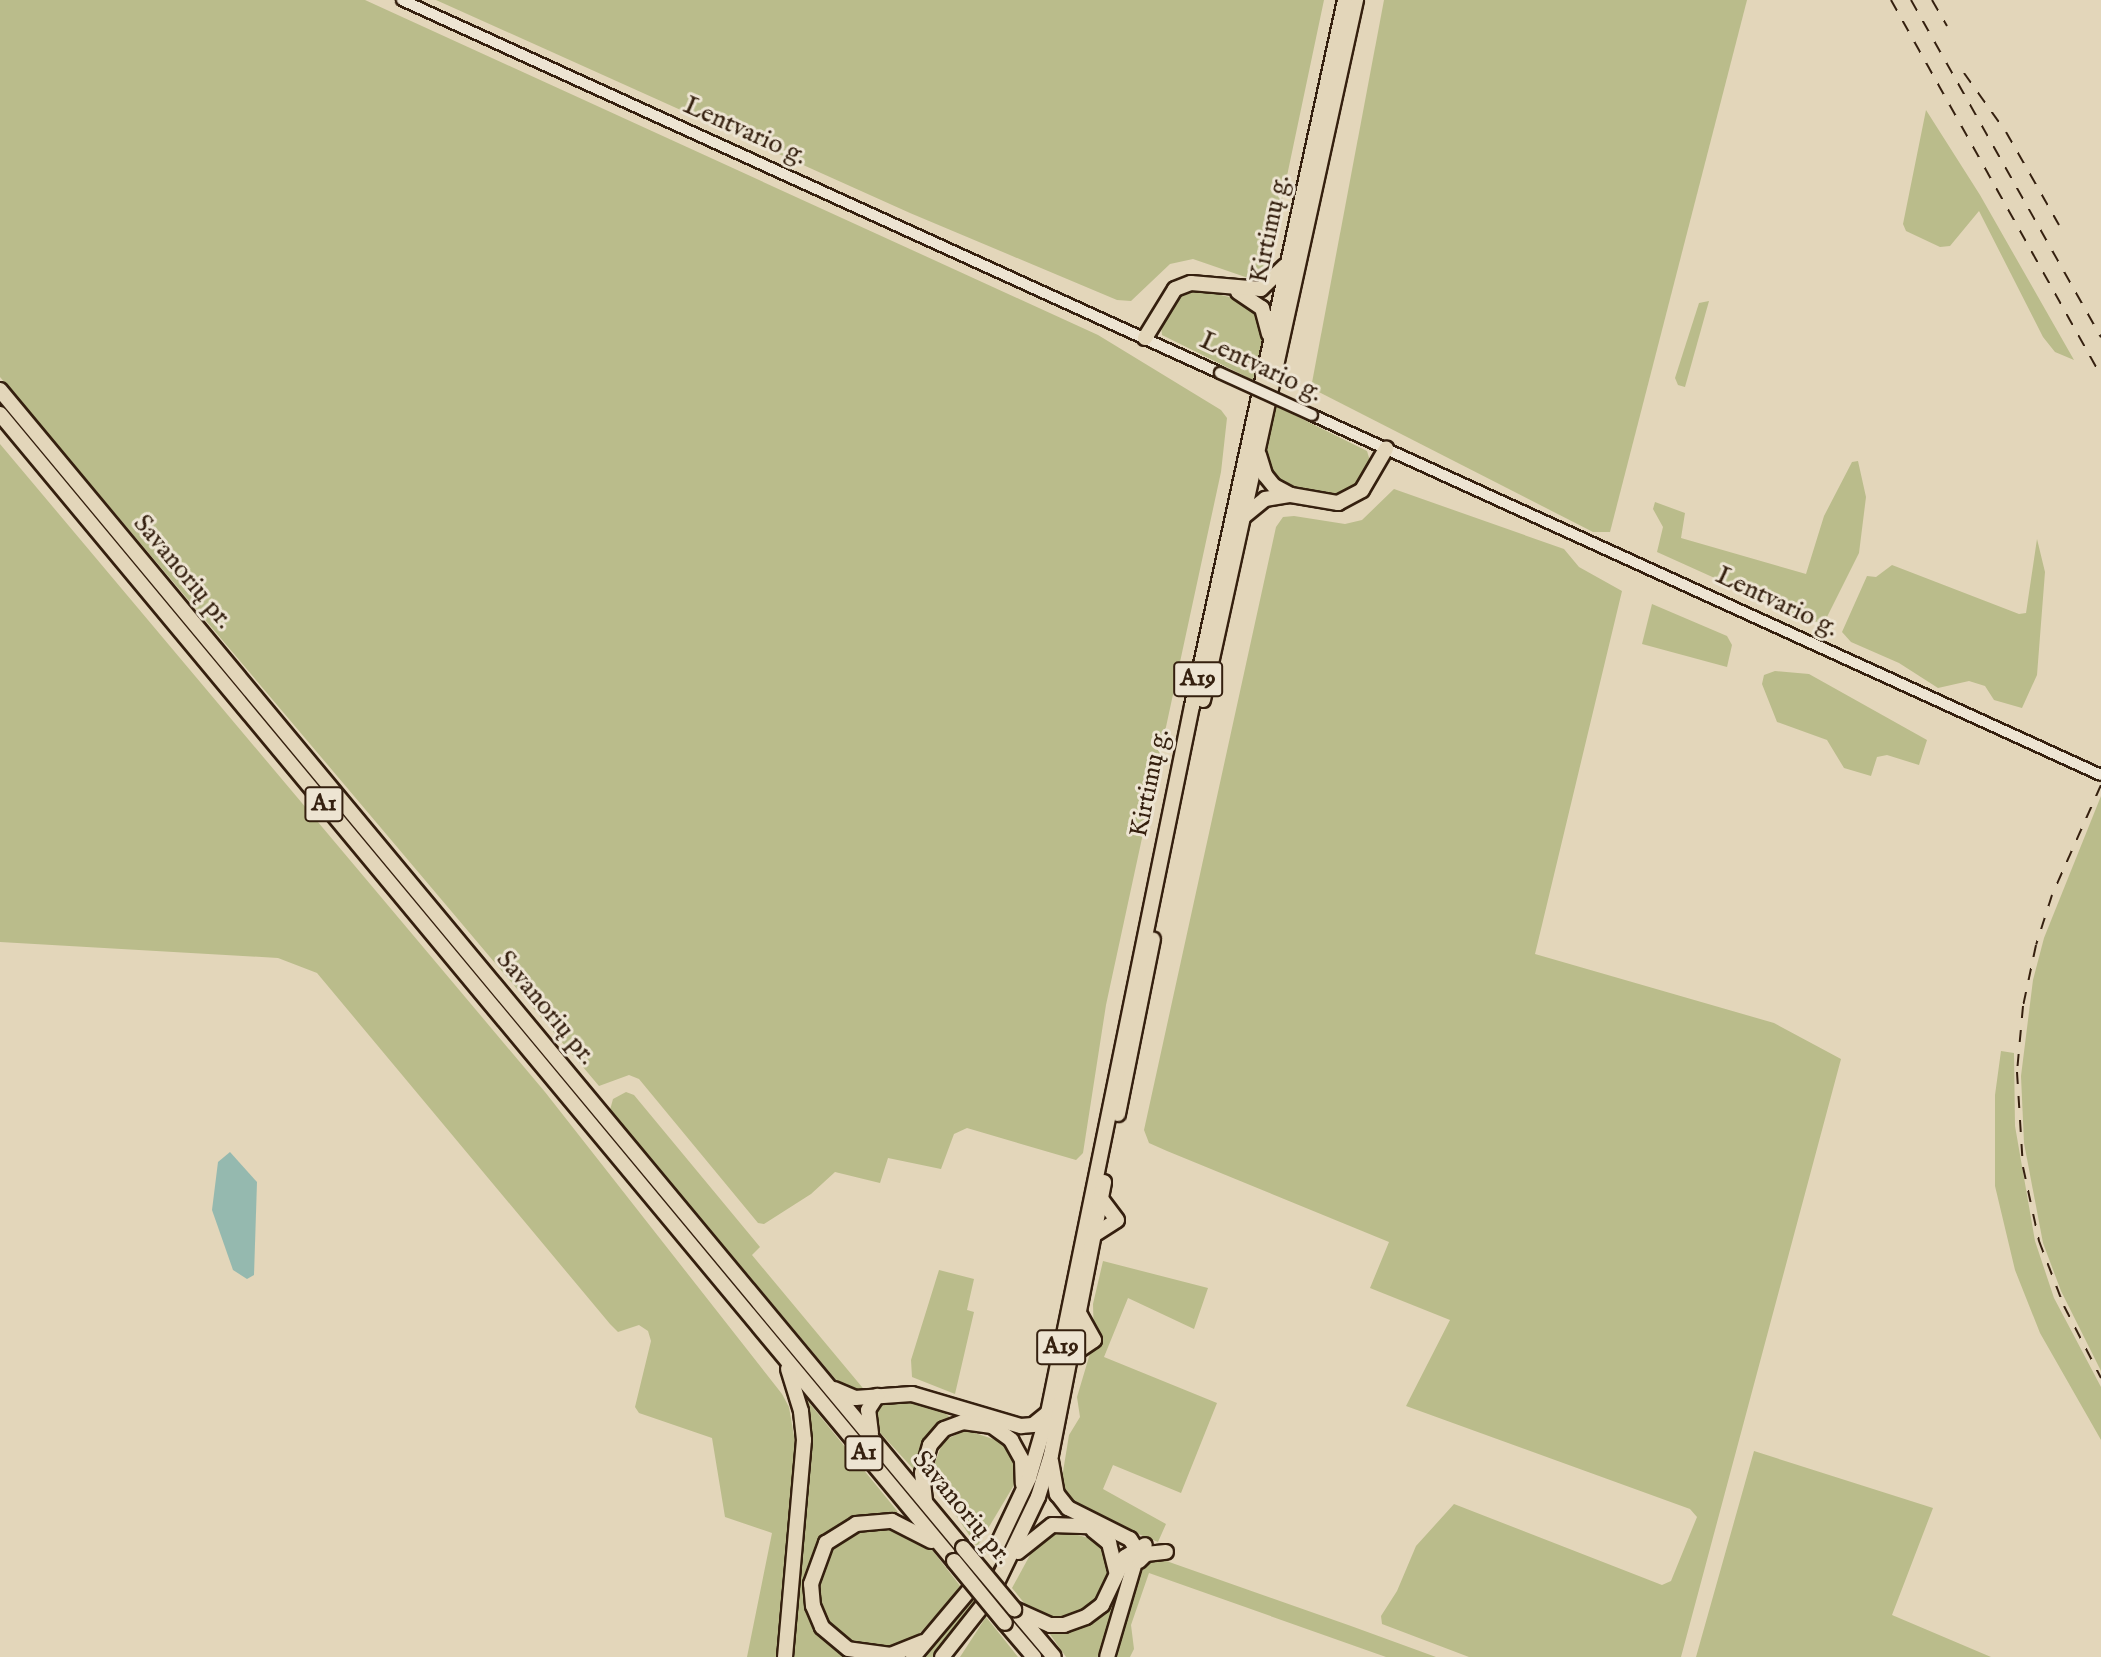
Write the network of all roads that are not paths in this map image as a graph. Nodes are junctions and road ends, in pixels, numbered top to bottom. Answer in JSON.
{"nodes":[{"id":1,"x":402,"y":0,"type":"edge"},
{"id":2,"x":1345,"y":0,"type":"edge"},
{"id":3,"x":1356,"y":0,"type":"edge"},
{"id":4,"x":1289,"y":261,"type":"junction"},
{"id":5,"x":1232,"y":289,"type":"junction"},
{"id":6,"x":1145,"y":338,"type":"junction"},
{"id":7,"x":1269,"y":349,"type":"junction"},
{"id":8,"x":0,"y":390,"type":"edge"},
{"id":9,"x":0,"y":414,"type":"edge"},
{"id":10,"x":1386,"y":449,"type":"junction"},
{"id":11,"x":1258,"y":450,"type":"junction"},
{"id":12,"x":1292,"y":495,"type":"junction"},
{"id":13,"x":1243,"y":517,"type":"junction"},
{"id":14,"x":2101,"y":775,"type":"edge"},
{"id":15,"x":1078,"y":1311,"type":"junction"},
{"id":16,"x":784,"y":1357,"type":"junction"},
{"id":17,"x":1069,"y":1357,"type":"junction"},
{"id":18,"x":830,"y":1387,"type":"junction"},
{"id":19,"x":877,"y":1396,"type":"junction"},
{"id":20,"x":931,"y":1400,"type":"junction"},
{"id":21,"x":1048,"y":1413,"type":"junction"},
{"id":22,"x":963,"y":1422,"type":"junction"},
{"id":23,"x":872,"y":1438,"type":"junction"},
{"id":24,"x":1051,"y":1455,"type":"junction"},
{"id":25,"x":1023,"y":1495,"type":"junction"},
{"id":26,"x":926,"y":1502,"type":"junction"},
{"id":27,"x":1093,"y":1526,"type":"junction"},
{"id":28,"x":1137,"y":1544,"type":"junction"},
{"id":29,"x":944,"y":1549,"type":"junction"},
{"id":30,"x":1166,"y":1552,"type":"dead end"},
{"id":31,"x":1009,"y":1563,"type":"junction"},
{"id":32,"x":1136,"y":1567,"type":"junction"},
{"id":33,"x":1116,"y":1571,"type":"junction"},
{"id":34,"x":1014,"y":1609,"type":"junction"},
{"id":35,"x":932,"y":1638,"type":"junction"},
{"id":36,"x":785,"y":1657,"type":"edge"},
{"id":37,"x":913,"y":1657,"type":"edge"},
{"id":38,"x":942,"y":1657,"type":"edge"},
{"id":39,"x":1034,"y":1657,"type":"edge"},
{"id":40,"x":1054,"y":1657,"type":"edge"},
{"id":41,"x":1107,"y":1657,"type":"edge"}],
"edges":[{"from":1,"to":6,"type":"main road","name":"Lentvario g."},
{"from":2,"to":4,"type":"highway","name":"Kirtimų g.","number":"A19"},
{"from":3,"to":11,"type":"highway","name":"Kirtimų g.","number":"A19"},
{"from":4,"to":5,"type":"highway"},
{"from":4,"to":7,"type":"highway","name":"Kirtimų g.","number":"A19"},
{"from":5,"to":6,"type":"highway"},
{"from":5,"to":7,"type":"highway"},
{"from":6,"to":10,"type":"main road","name":"Lentvario g.","bridge":true},
{"from":7,"to":21,"type":"highway","name":"Kirtimų g.","number":"A19"},
{"from":8,"to":18,"type":"highway","name":"Savanorių pr.","number":"A1"},
{"from":9,"to":16,"type":"highway","name":"Savanorių pr.","number":"A1"},
{"from":10,"to":12,"type":"highway"},
{"from":10,"to":14,"type":"main road","name":"Lentvario g."},
{"from":11,"to":12,"type":"highway"},
{"from":11,"to":13,"type":"highway","name":"Kirtimų g.","number":"A19"},
{"from":12,"to":13,"type":"highway"},
{"from":13,"to":15,"type":"highway","name":"Kirtimų g.","number":"A19"},
{"from":15,"to":17,"type":"highway","name":"Kirtimų g.","number":"A19"},
{"from":15,"to":17,"type":"highway"},
{"from":16,"to":29,"type":"highway","name":"Savanorių pr.","number":"A1"},
{"from":16,"to":36,"type":"highway"},
{"from":17,"to":24,"type":"highway","name":"Kirtimų g.","number":"A19"},
{"from":18,"to":19,"type":"highway"},
{"from":18,"to":23,"type":"highway","name":"Savanorių pr.","number":"A1"},
{"from":19,"to":20,"type":"highway"},
{"from":19,"to":23,"type":"highway"},
{"from":20,"to":21,"type":"highway"},
{"from":20,"to":22,"type":"highway"},
{"from":21,"to":25,"type":"highway","name":"Kirtimų g.","number":"A19"},
{"from":22,"to":25,"type":"highway"},
{"from":22,"to":26,"type":"highway"},
{"from":23,"to":26,"type":"highway","name":"Savanorių pr.","number":"A1"},
{"from":24,"to":27,"type":"highway"},
{"from":24,"to":31,"type":"highway","number":"A19"},
{"from":25,"to":35,"type":"highway","number":"A19"},
{"from":26,"to":34,"type":"highway","name":"Savanorių pr.","number":"A1","bridge":true},
{"from":27,"to":28,"type":"highway"},
{"from":27,"to":31,"type":"highway"},
{"from":27,"to":33,"type":"highway"},
{"from":28,"to":32,"type":"highway"},
{"from":28,"to":33,"type":"highway"},
{"from":29,"to":35,"type":"highway"},
{"from":29,"to":39,"type":"highway","name":"Savanorių pr.","number":"A1","bridge":true},
{"from":30,"to":32,"type":"highway"},
{"from":31,"to":38,"type":"highway","number":"A19"},
{"from":32,"to":41,"type":"highway"},
{"from":33,"to":34,"type":"highway"},
{"from":34,"to":40,"type":"highway","name":"Savanorių pr.","number":"A1"},
{"from":35,"to":37,"type":"highway","number":"A19"}]}
